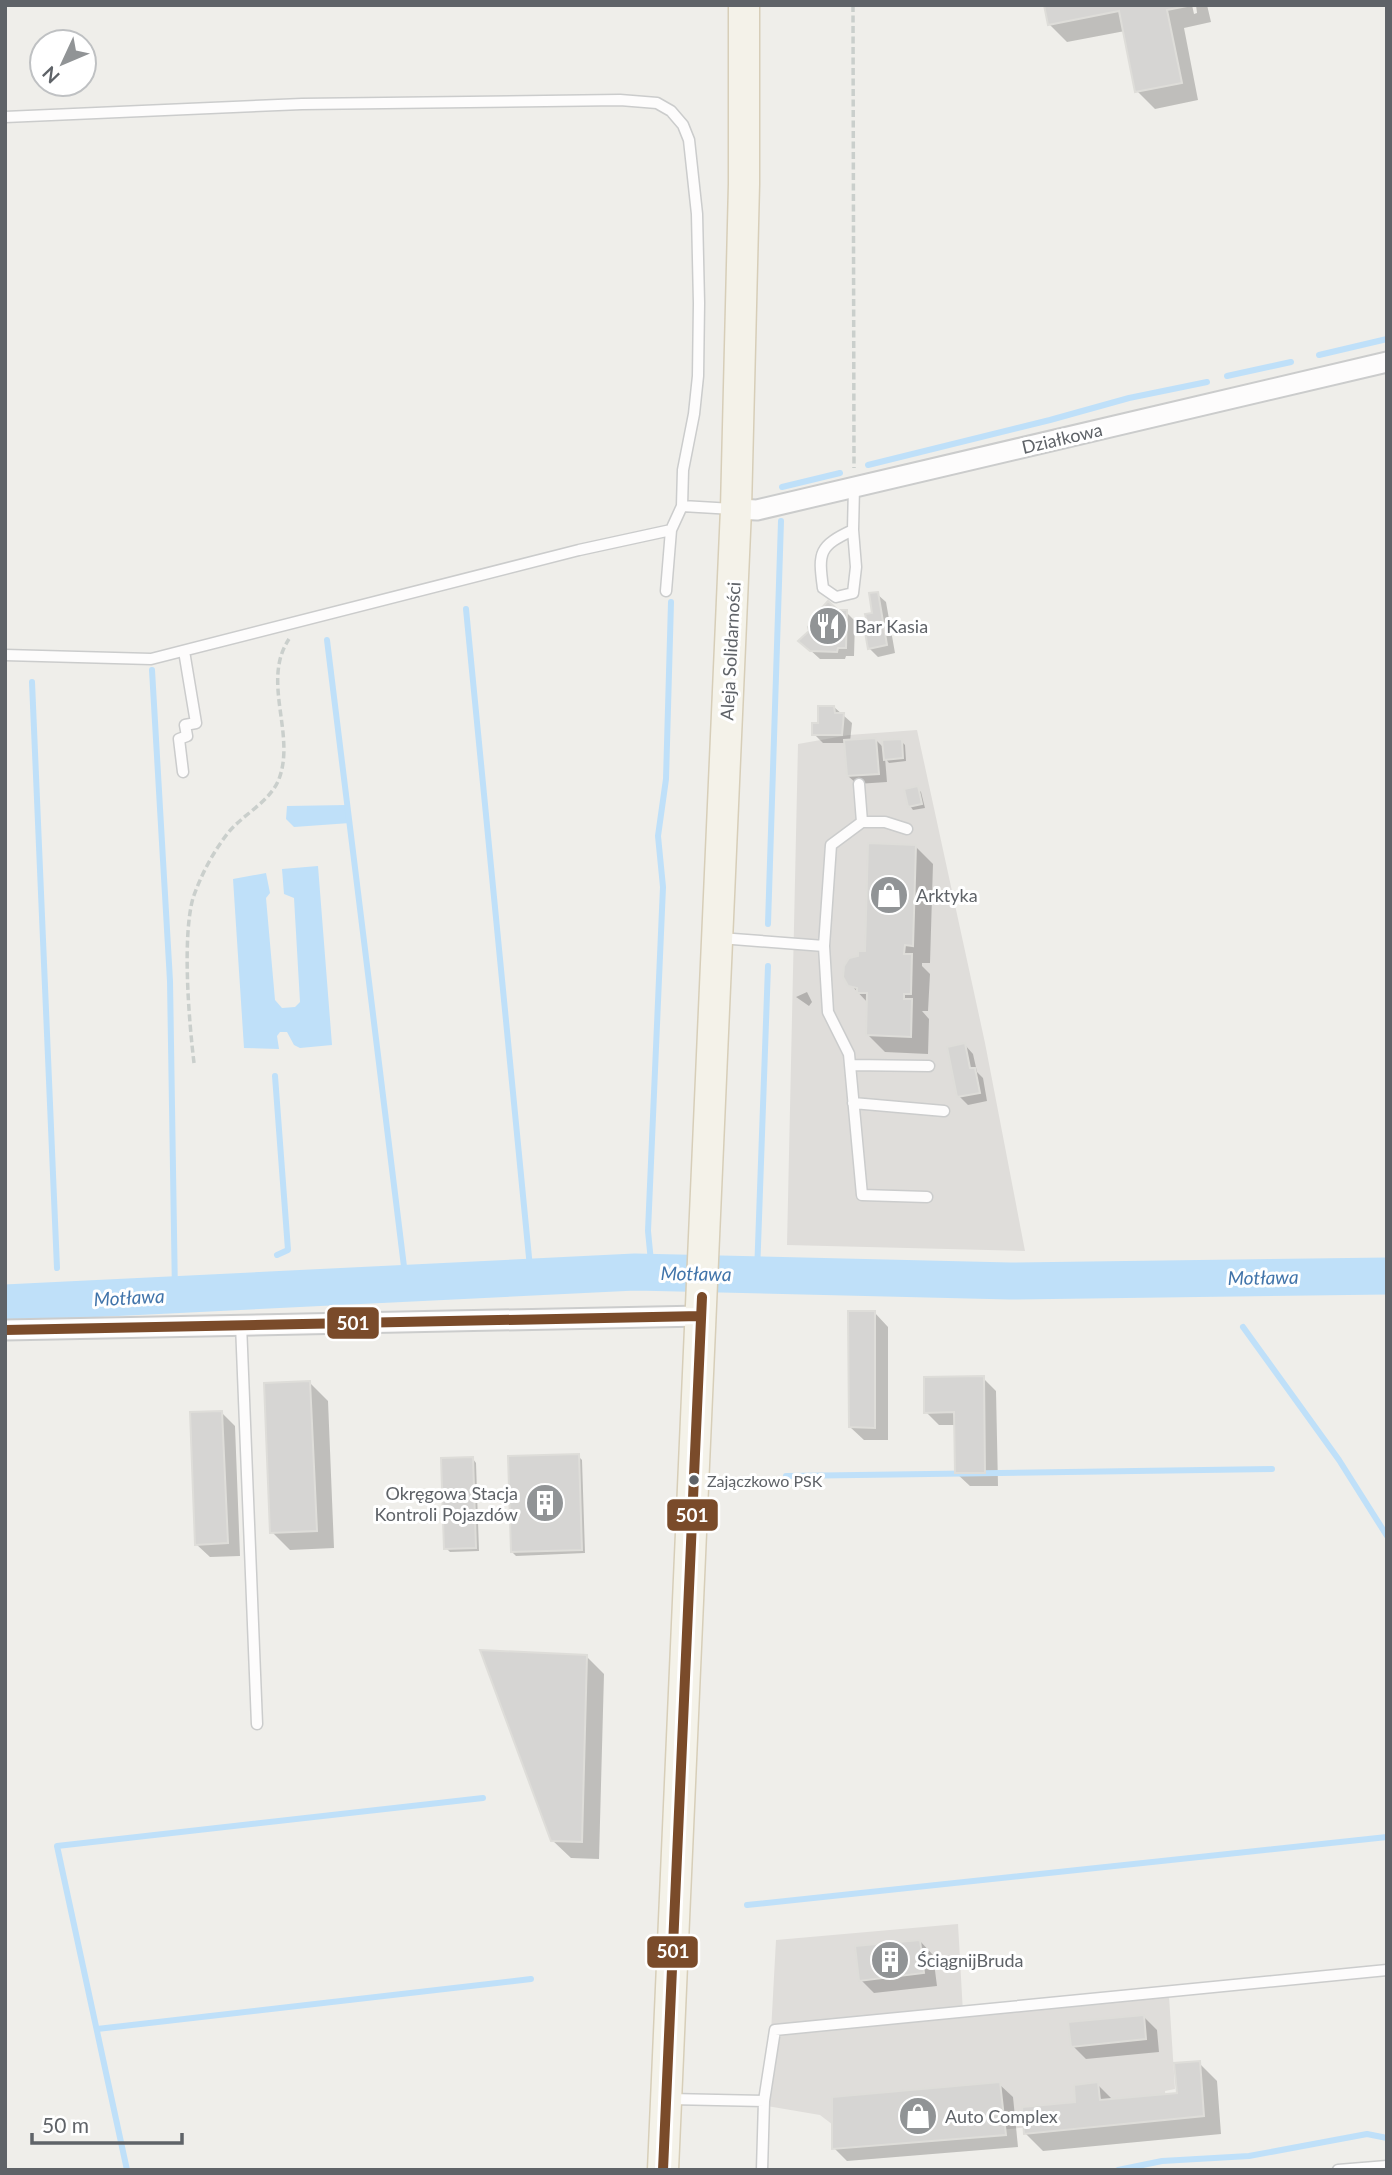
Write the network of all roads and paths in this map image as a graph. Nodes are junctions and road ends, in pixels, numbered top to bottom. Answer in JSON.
{"nodes":[{"id":1,"x":744,"y":5,"type":"edge"},
{"id":2,"x":853,"y":5,"type":"edge"},
{"id":3,"x":5,"y":117,"type":"edge"},
{"id":4,"x":1387,"y":362,"type":"edge"},
{"id":5,"x":854,"y":487,"type":"junction"},
{"id":6,"x":682,"y":506,"type":"junction"},
{"id":7,"x":737,"y":509,"type":"junction"},
{"id":8,"x":671,"y":530,"type":"junction"},
{"id":9,"x":853,"y":530,"type":"junction"},
{"id":10,"x":666,"y":592,"type":"dead end"},
{"id":11,"x":306,"y":619,"type":"junction"},
{"id":12,"x":184,"y":651,"type":"junction"},
{"id":13,"x":5,"y":654,"type":"edge"},
{"id":14,"x":183,"y":772,"type":"dead end"},
{"id":15,"x":859,"y":784,"type":"dead end"},
{"id":16,"x":862,"y":822,"type":"junction"},
{"id":17,"x":907,"y":829,"type":"dead end"},
{"id":18,"x":717,"y":937,"type":"junction"},
{"id":19,"x":824,"y":946,"type":"junction"},
{"id":20,"x":194,"y":1063,"type":"dead end"},
{"id":21,"x":850,"y":1065,"type":"junction"},
{"id":22,"x":929,"y":1066,"type":"dead end"},
{"id":23,"x":853,"y":1102,"type":"junction"},
{"id":24,"x":944,"y":1111,"type":"dead end"},
{"id":25,"x":927,"y":1197,"type":"dead end"},
{"id":26,"x":701,"y":1306,"type":"junction"},
{"id":27,"x":241,"y":1324,"type":"junction"},
{"id":28,"x":5,"y":1330,"type":"edge"},
{"id":29,"x":257,"y":1724,"type":"dead end"},
{"id":30,"x":1387,"y":1970,"type":"edge"},
{"id":31,"x":666,"y":2099,"type":"junction"},
{"id":32,"x":764,"y":2101,"type":"junction"},
{"id":33,"x":1387,"y":2166,"type":"edge"},
{"id":34,"x":663,"y":2170,"type":"edge"},
{"id":35,"x":762,"y":2170,"type":"edge"},
{"id":36,"x":1338,"y":2170,"type":"edge"}],
"edges":[{"from":1,"to":7,"type":"main road","name":"Aleja Solidarności"},
{"from":2,"to":5,"type":"path"},
{"from":3,"to":6,"type":"lane"},
{"from":4,"to":5,"type":"street","name":"Działkowa"},
{"from":5,"to":7,"type":"street","name":"Działkowa"},
{"from":5,"to":9,"type":"lane"},
{"from":6,"to":7,"type":"lane"},
{"from":6,"to":8,"type":"lane"},
{"from":7,"to":18,"type":"main road","name":"Aleja Solidarności"},
{"from":8,"to":10,"type":"lane"},
{"from":8,"to":11,"type":"lane"},
{"from":9,"to":9,"type":"lane"},
{"from":11,"to":12,"type":"lane"},
{"from":11,"to":20,"type":"path"},
{"from":12,"to":13,"type":"lane"},
{"from":12,"to":14,"type":"lane"},
{"from":15,"to":16,"type":"lane"},
{"from":16,"to":17,"type":"lane"},
{"from":16,"to":19,"type":"lane"},
{"from":18,"to":19,"type":"lane"},
{"from":18,"to":26,"type":"main road","name":"Aleja Solidarności"},
{"from":19,"to":21,"type":"lane"},
{"from":21,"to":22,"type":"lane"},
{"from":21,"to":23,"type":"lane"},
{"from":23,"to":24,"type":"lane"},
{"from":23,"to":25,"type":"lane"},
{"from":26,"to":27,"type":"street"},
{"from":26,"to":31,"type":"main road","name":"Aleja Solidarności"},
{"from":27,"to":28,"type":"street"},
{"from":27,"to":29,"type":"lane"},
{"from":30,"to":32,"type":"lane"},
{"from":31,"to":32,"type":"lane"},
{"from":31,"to":34,"type":"main road","name":"Aleja Solidarności"},
{"from":32,"to":35,"type":"lane"},
{"from":33,"to":36,"type":"lane"}]}
